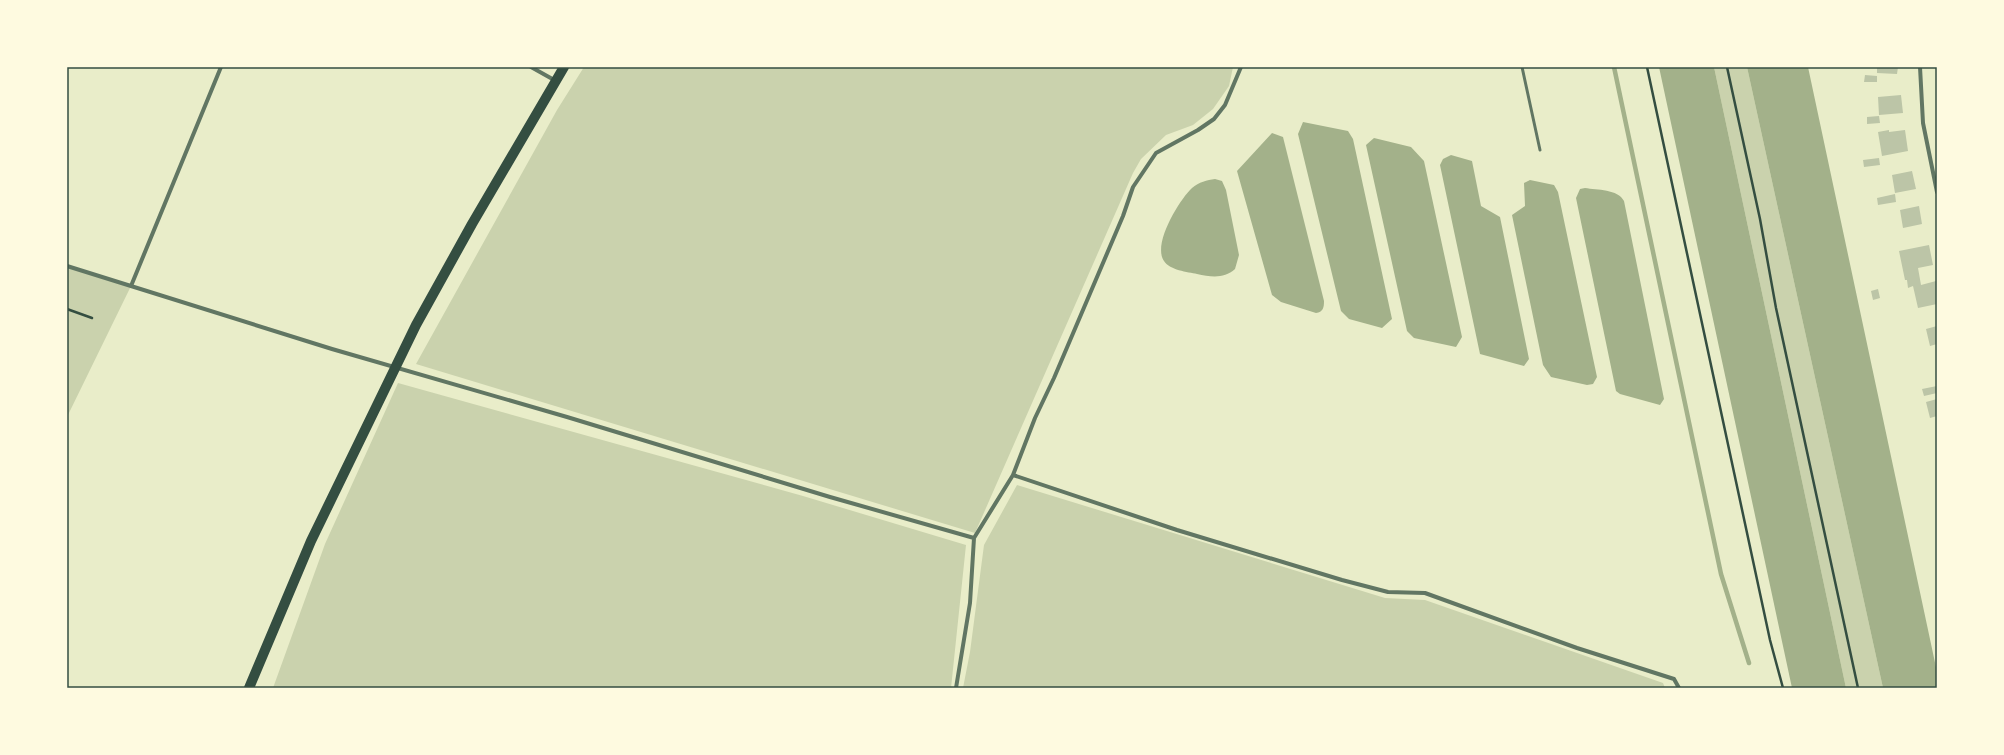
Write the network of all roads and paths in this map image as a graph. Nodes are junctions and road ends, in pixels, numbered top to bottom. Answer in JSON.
{"nodes":[{"id":1,"x":221,"y":67,"type":"edge"},
{"id":2,"x":531,"y":67,"type":"edge"},
{"id":3,"x":564,"y":67,"type":"edge"},
{"id":4,"x":1241,"y":67,"type":"edge"},
{"id":5,"x":1522,"y":67,"type":"edge"},
{"id":6,"x":1647,"y":67,"type":"edge"},
{"id":7,"x":1727,"y":67,"type":"edge"},
{"id":8,"x":1920,"y":67,"type":"edge"},
{"id":9,"x":557,"y":81,"type":"junction"},
{"id":10,"x":1540,"y":150,"type":"dead end"},
{"id":11,"x":1937,"y":192,"type":"edge"},
{"id":12,"x":67,"y":266,"type":"edge"},
{"id":13,"x":131,"y":286,"type":"junction"},
{"id":14,"x":67,"y":309,"type":"edge"},
{"id":15,"x":92,"y":318,"type":"dead end"},
{"id":16,"x":1013,"y":475,"type":"junction"},
{"id":17,"x":974,"y":538,"type":"junction"},
{"id":18,"x":249,"y":688,"type":"edge"},
{"id":19,"x":956,"y":688,"type":"edge"},
{"id":20,"x":1678,"y":688,"type":"edge"},
{"id":21,"x":1783,"y":688,"type":"edge"},
{"id":22,"x":1858,"y":688,"type":"edge"}],
"edges":[{"from":1,"to":13,"type":"street"},
{"from":2,"to":9,"type":"street"},
{"from":3,"to":9,"type":"main road"},
{"from":4,"to":16,"type":"street"},
{"from":5,"to":10,"type":"lane"},
{"from":6,"to":21,"type":"path"},
{"from":7,"to":22,"type":"path"},
{"from":8,"to":11,"type":"street"},
{"from":9,"to":18,"type":"main road"},
{"from":12,"to":13,"type":"street"},
{"from":13,"to":17,"type":"street"},
{"from":14,"to":15,"type":"path"},
{"from":16,"to":17,"type":"street"},
{"from":16,"to":20,"type":"street"},
{"from":17,"to":19,"type":"street"}]}
